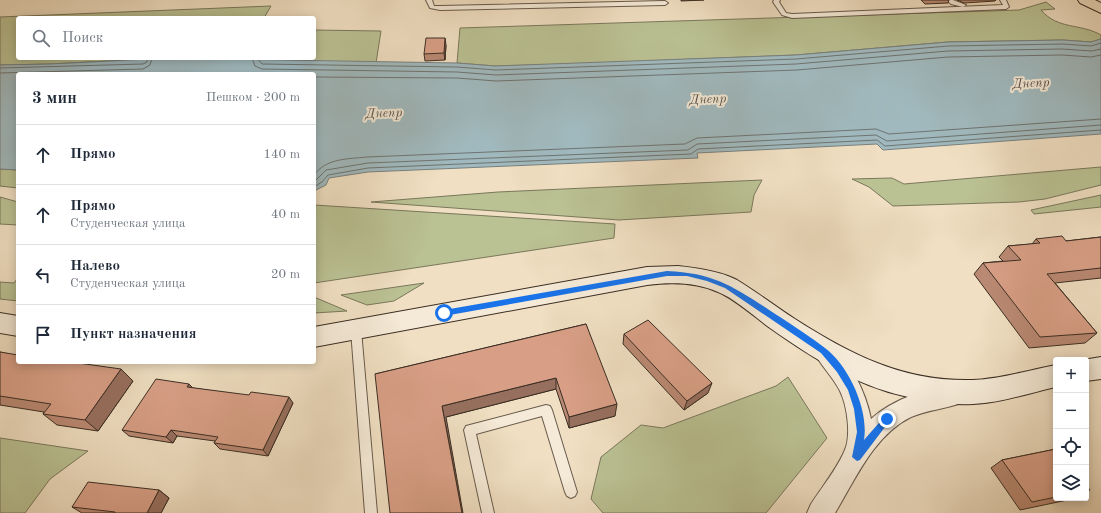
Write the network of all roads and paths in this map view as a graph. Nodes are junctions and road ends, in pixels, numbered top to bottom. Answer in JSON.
{"nodes":[{"id":1,"x":429,"y":0,"type":"edge"},
{"id":2,"x":777,"y":0,"type":"edge"},
{"id":3,"x":949,"y":0,"type":"edge"},
{"id":4,"x":1084,"y":0,"type":"edge"},
{"id":5,"x":1004,"y":2,"type":"edge"},
{"id":6,"x":665,"y":3,"type":"dead end"},
{"id":7,"x":1100,"y":9,"type":"edge"},
{"id":8,"x":0,"y":323,"type":"edge"},
{"id":9,"x":16,"y":326,"type":"edge"},
{"id":10,"x":356,"y":330,"type":"junction"},
{"id":11,"x":316,"y":337,"type":"edge"},
{"id":12,"x":824,"y":351,"type":"junction"},
{"id":13,"x":1101,"y":368,"type":"edge"},
{"id":14,"x":1089,"y":370,"type":"edge"},
{"id":15,"x":1053,"y":377,"type":"edge"},
{"id":16,"x":974,"y":392,"type":"junction"},
{"id":17,"x":857,"y":457,"type":"junction"},
{"id":18,"x":571,"y":492,"type":"dead end"},
{"id":19,"x":371,"y":513,"type":"edge"},
{"id":20,"x":488,"y":513,"type":"edge"},
{"id":21,"x":820,"y":513,"type":"edge"}],
"edges":[{"from":1,"to":6,"type":"lane"},
{"from":2,"to":5,"type":"lane"},
{"from":3,"to":5,"type":"lane"},
{"from":4,"to":7,"type":"main road"},
{"from":8,"to":9,"type":"main road"},
{"from":10,"to":11,"type":"main road"},
{"from":10,"to":12,"type":"main road"},
{"from":10,"to":19,"type":"lane"},
{"from":12,"to":16,"type":"main road"},
{"from":12,"to":17,"type":"street"},
{"from":13,"to":14,"type":"main road"},
{"from":15,"to":16,"type":"main road"},
{"from":16,"to":17,"type":"street"},
{"from":17,"to":21,"type":"street"},
{"from":18,"to":20,"type":"lane"}]}
